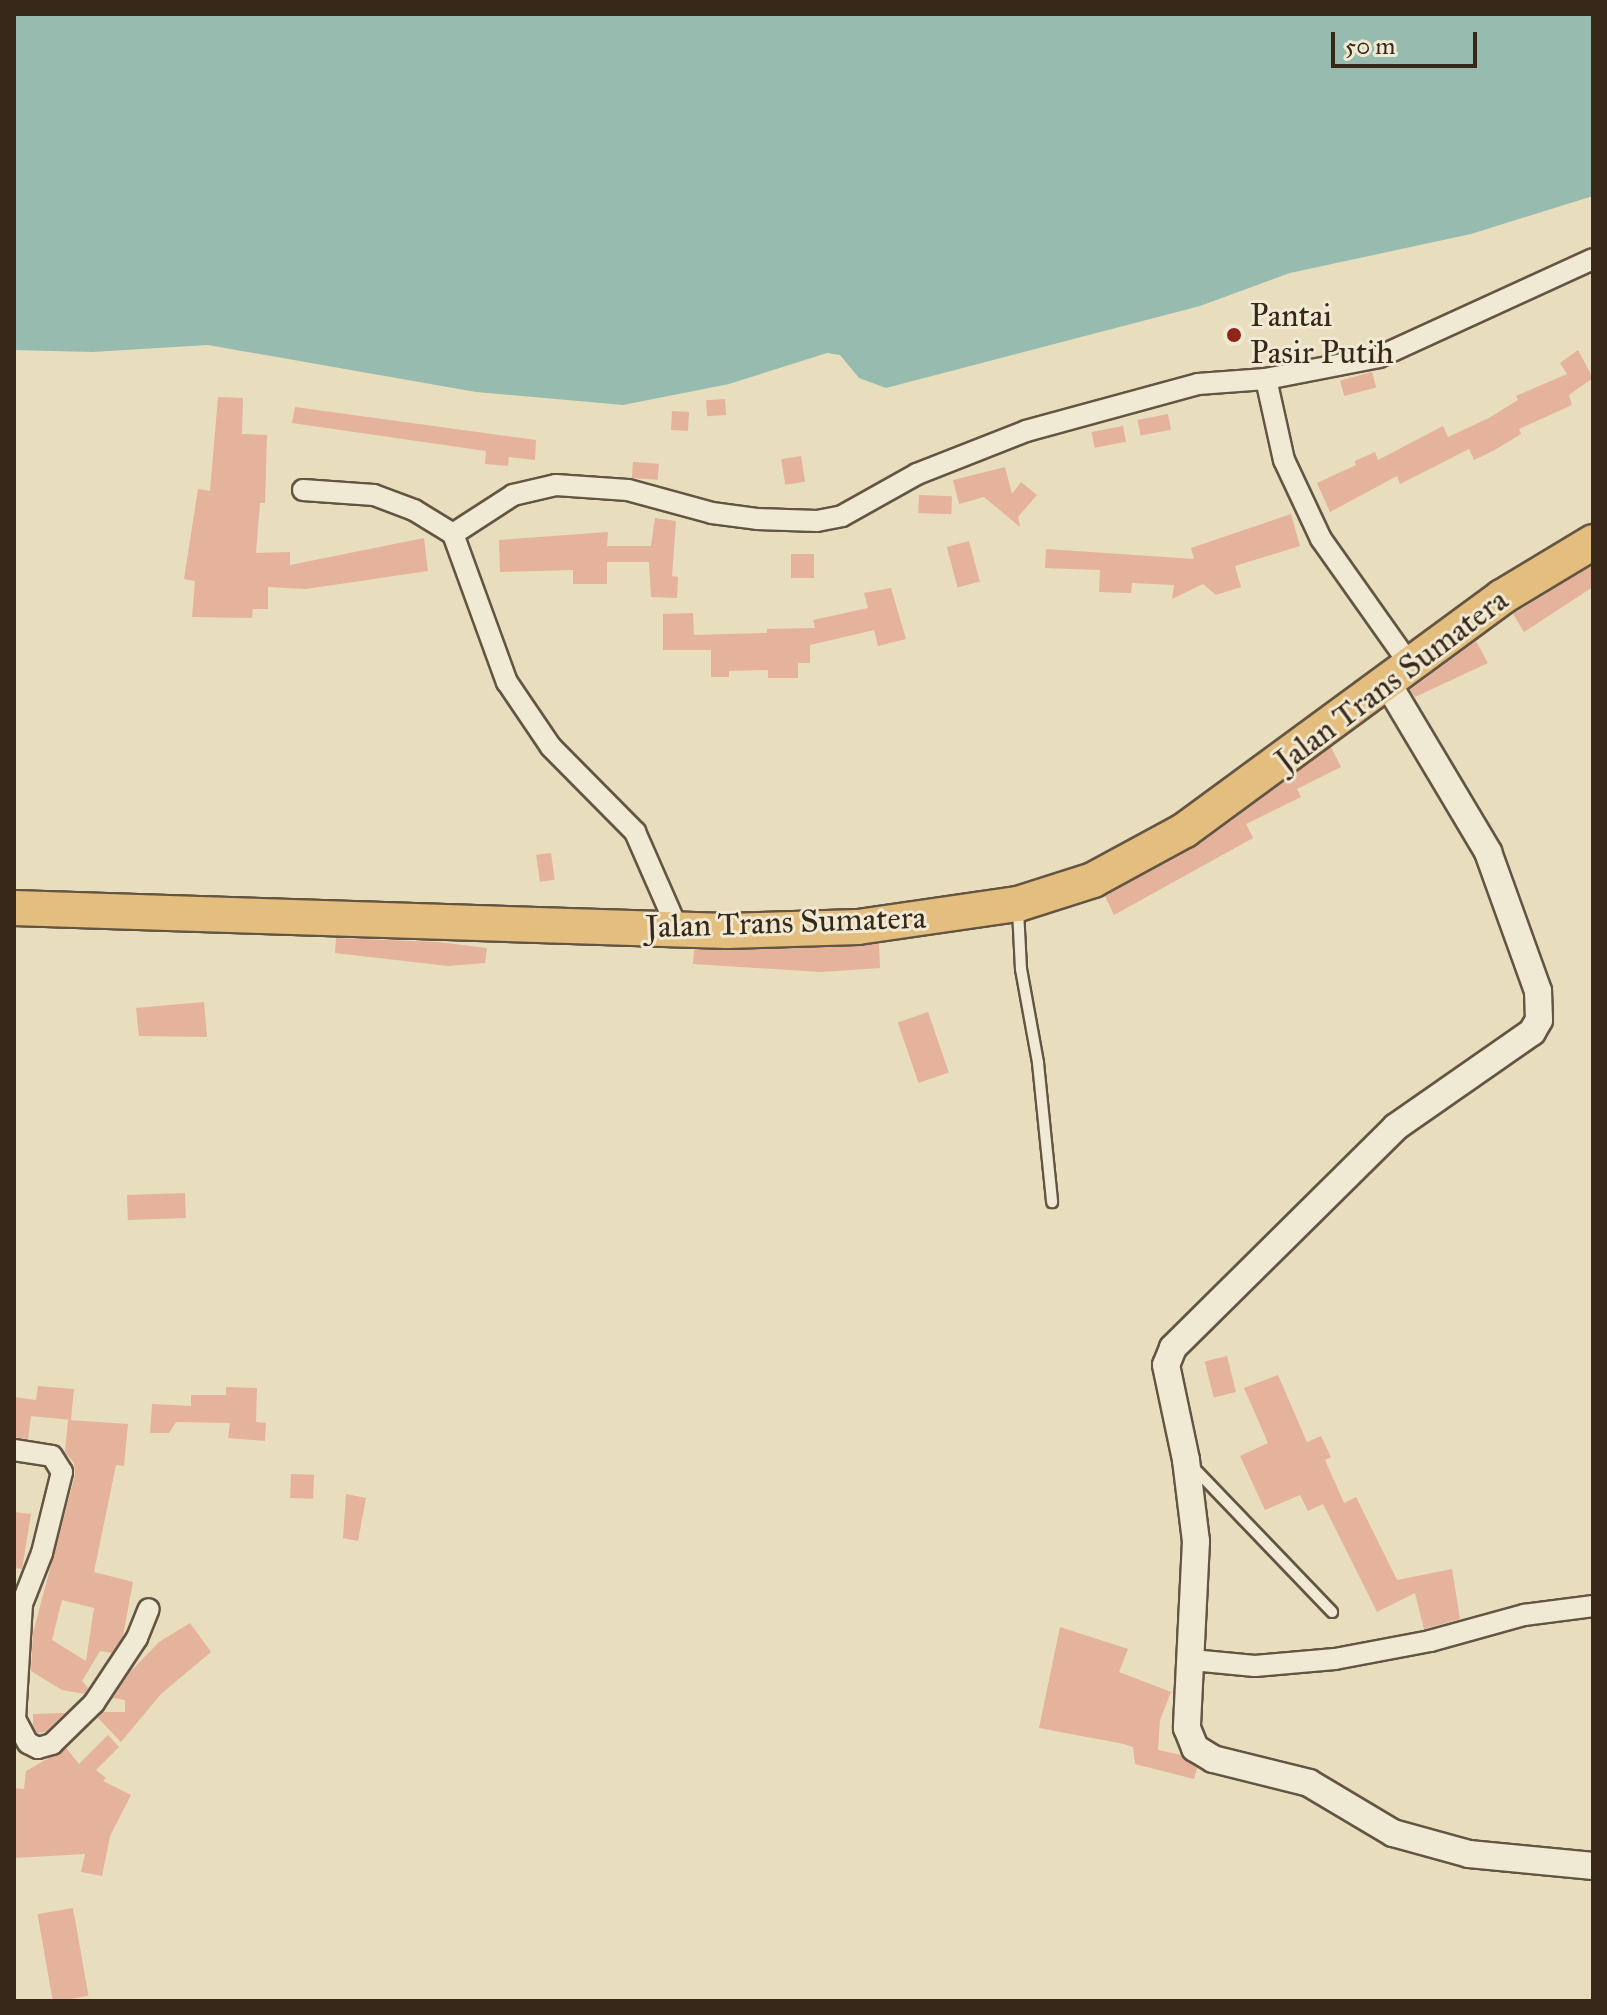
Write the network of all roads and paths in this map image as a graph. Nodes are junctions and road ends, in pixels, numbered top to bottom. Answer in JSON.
{"nodes":[{"id":1,"x":1593,"y":259,"type":"edge"},
{"id":2,"x":1266,"y":379,"type":"junction"},
{"id":3,"x":303,"y":490,"type":"dead end"},
{"id":4,"x":453,"y":534,"type":"junction"},
{"id":5,"x":1593,"y":542,"type":"edge"},
{"id":6,"x":1400,"y":675,"type":"junction"},
{"id":7,"x":1018,"y":904,"type":"junction"},
{"id":8,"x":14,"y":908,"type":"edge"},
{"id":9,"x":678,"y":930,"type":"junction"},
{"id":10,"x":1052,"y":1202,"type":"dead end"},
{"id":11,"x":14,"y":1450,"type":"edge"},
{"id":12,"x":1186,"y":1460,"type":"junction"},
{"id":13,"x":1593,"y":1606,"type":"edge"},
{"id":14,"x":149,"y":1609,"type":"dead end"},
{"id":15,"x":1332,"y":1612,"type":"dead end"},
{"id":16,"x":1192,"y":1660,"type":"junction"},
{"id":17,"x":1593,"y":1866,"type":"edge"}],
"edges":[{"from":1,"to":2,"type":"street"},
{"from":2,"to":4,"type":"street"},
{"from":2,"to":6,"type":"street"},
{"from":3,"to":4,"type":"street"},
{"from":4,"to":9,"type":"street"},
{"from":5,"to":6,"type":"highway","name":"Jalan Trans Sumatera"},
{"from":6,"to":7,"type":"highway","name":"Jalan Trans Sumatera"},
{"from":6,"to":12,"type":"street"},
{"from":7,"to":9,"type":"highway","name":"Jalan Trans Sumatera"},
{"from":7,"to":10,"type":"lane"},
{"from":8,"to":9,"type":"highway","name":"Jalan Trans Sumatera"},
{"from":11,"to":14,"type":"street"},
{"from":12,"to":15,"type":"lane"},
{"from":12,"to":16,"type":"street"},
{"from":13,"to":16,"type":"street"},
{"from":16,"to":17,"type":"street"}]}
